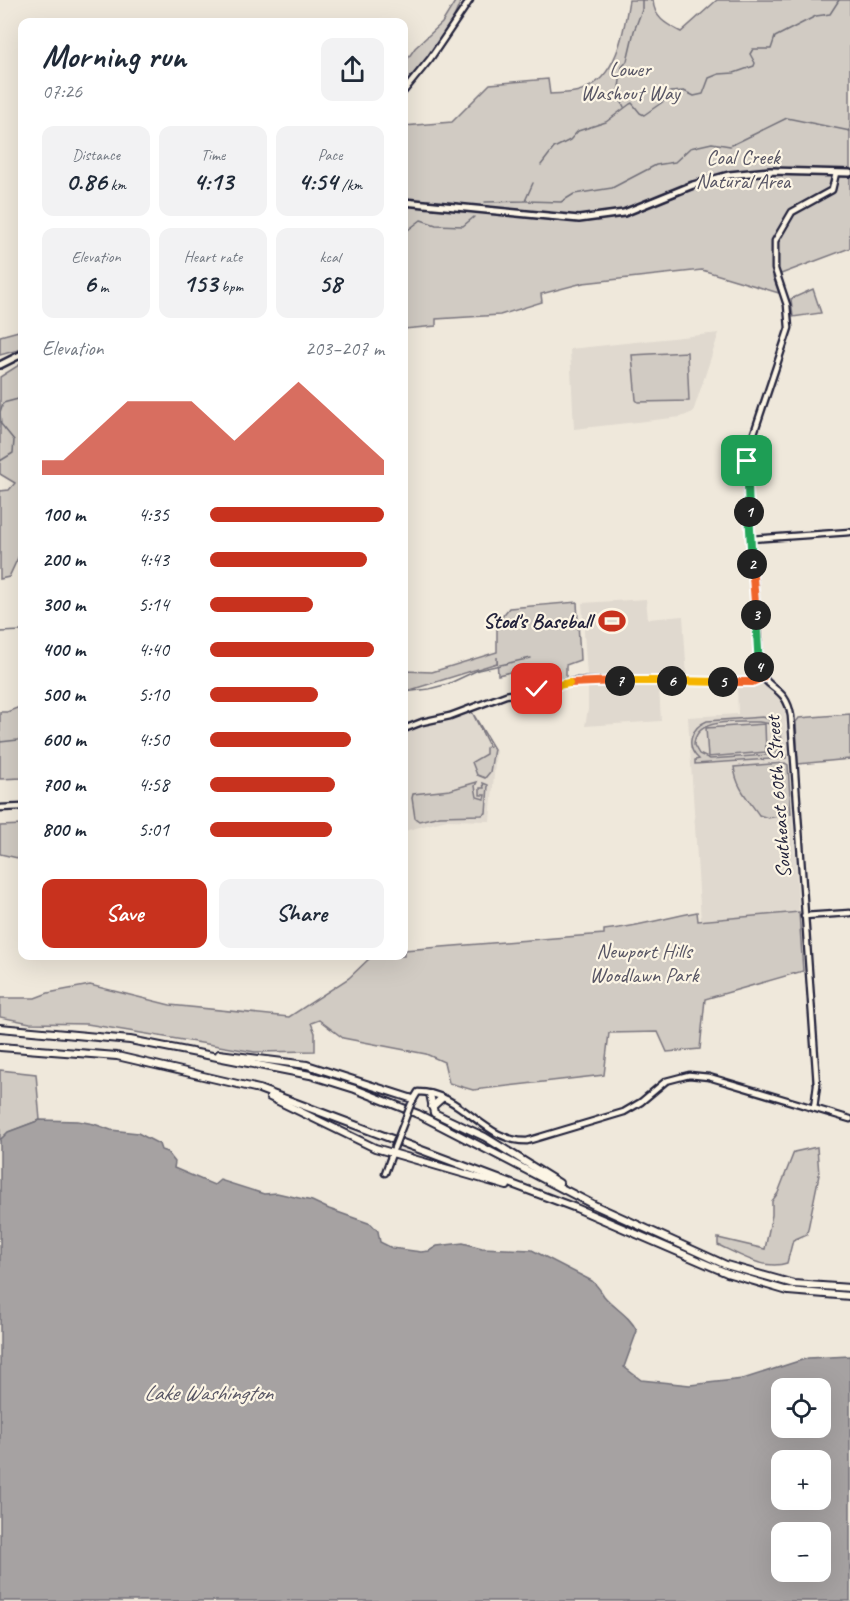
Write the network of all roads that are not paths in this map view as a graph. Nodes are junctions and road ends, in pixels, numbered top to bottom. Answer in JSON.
{"nodes":[{"id":1,"x":470,"y":0,"type":"edge"},
{"id":2,"x":408,"y":86,"type":"edge"},
{"id":3,"x":850,"y":172,"type":"edge"},
{"id":4,"x":836,"y":173,"type":"junction"},
{"id":5,"x":408,"y":202,"type":"edge"},
{"id":6,"x":18,"y":356,"type":"edge"},
{"id":7,"x":0,"y":365,"type":"edge"},
{"id":8,"x":850,"y":532,"type":"edge"},
{"id":9,"x":751,"y":538,"type":"junction"},
{"id":10,"x":763,"y":677,"type":"junction"},
{"id":11,"x":408,"y":727,"type":"edge"},
{"id":12,"x":18,"y":807,"type":"edge"},
{"id":13,"x":0,"y":808,"type":"edge"},
{"id":14,"x":850,"y":913,"type":"edge"},
{"id":15,"x":804,"y":916,"type":"junction"},
{"id":16,"x":0,"y":1028,"type":"edge"},
{"id":17,"x":130,"y":1040,"type":"junction"},
{"id":18,"x":0,"y":1047,"type":"edge"},
{"id":19,"x":259,"y":1089,"type":"junction"},
{"id":20,"x":430,"y":1094,"type":"junction"},
{"id":21,"x":442,"y":1098,"type":"junction"},
{"id":22,"x":412,"y":1102,"type":"junction"},
{"id":23,"x":431,"y":1108,"type":"junction"},
{"id":24,"x":814,"y":1108,"type":"junction"},
{"id":25,"x":850,"y":1119,"type":"edge"},
{"id":26,"x":393,"y":1151,"type":"junction"},
{"id":27,"x":386,"y":1173,"type":"dead end"},
{"id":28,"x":576,"y":1208,"type":"junction"},
{"id":29,"x":606,"y":1210,"type":"junction"},
{"id":30,"x":850,"y":1288,"type":"edge"},
{"id":31,"x":850,"y":1296,"type":"edge"}],
"edges":[{"from":1,"to":2,"type":"street"},
{"from":3,"to":4,"type":"main road"},
{"from":4,"to":5,"type":"main road"},
{"from":4,"to":9,"type":"street"},
{"from":6,"to":7,"type":"main road"},
{"from":8,"to":9,"type":"street"},
{"from":9,"to":10,"type":"street"},
{"from":10,"to":11,"type":"street"},
{"from":10,"to":15,"type":"street","name":"Southeast 60th Street"},
{"from":12,"to":13,"type":"street"},
{"from":14,"to":15,"type":"street"},
{"from":15,"to":24,"type":"street","name":"Southeast 60th Street"},
{"from":16,"to":17,"type":"highway"},
{"from":17,"to":22,"type":"highway"},
{"from":17,"to":29,"type":"highway"},
{"from":18,"to":19,"type":"highway"},
{"from":19,"to":26,"type":"highway"},
{"from":19,"to":28,"type":"highway"},
{"from":20,"to":21,"type":"street"},
{"from":20,"to":22,"type":"street"},
{"from":20,"to":23,"type":"highway"},
{"from":21,"to":23,"type":"highway"},
{"from":21,"to":24,"type":"street"},
{"from":22,"to":26,"type":"street","bridge":true},
{"from":23,"to":29,"type":"highway"},
{"from":24,"to":25,"type":"street"},
{"from":26,"to":27,"type":"street"},
{"from":26,"to":28,"type":"highway"},
{"from":28,"to":31,"type":"highway"},
{"from":29,"to":30,"type":"highway"}]}
